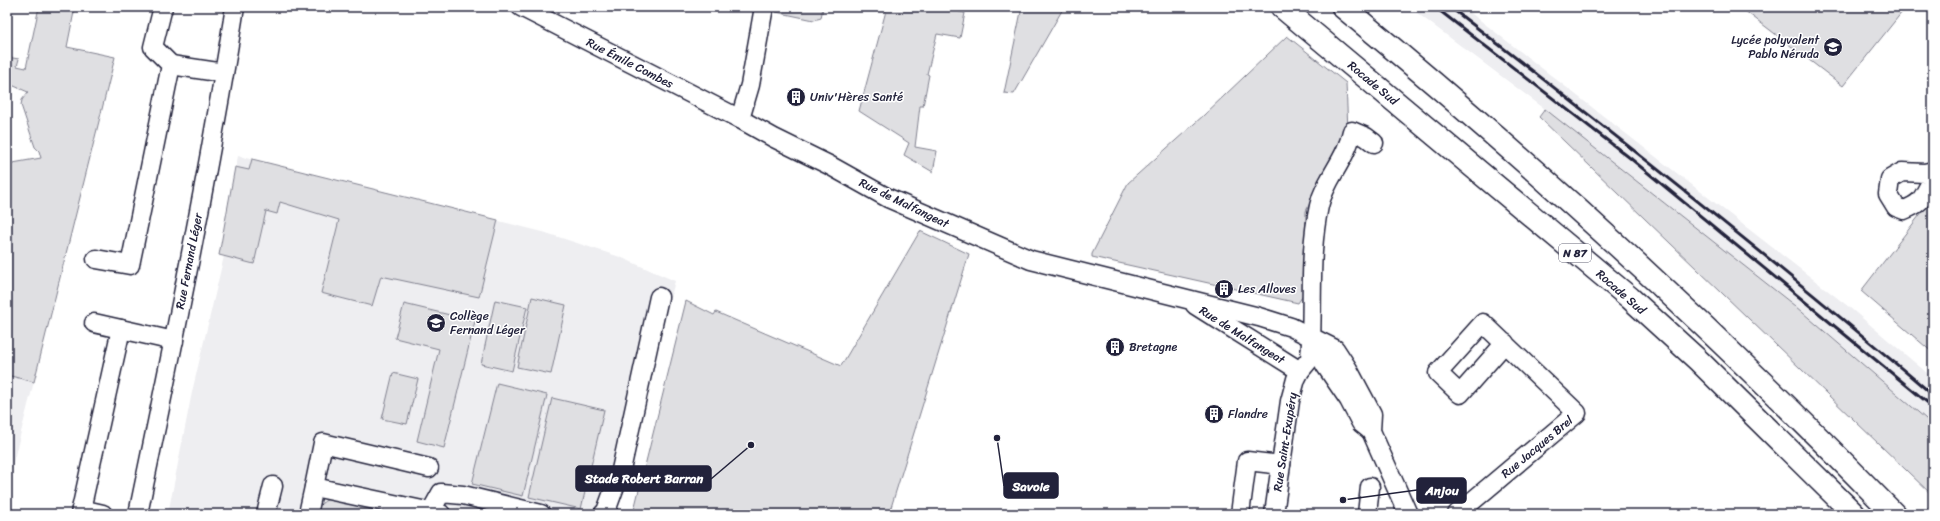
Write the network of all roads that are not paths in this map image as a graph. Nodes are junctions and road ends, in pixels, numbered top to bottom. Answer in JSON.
{"nodes":[{"id":1,"x":163,"y":7,"type":"edge"},
{"id":2,"x":235,"y":7,"type":"edge"},
{"id":3,"x":521,"y":7,"type":"edge"},
{"id":4,"x":764,"y":7,"type":"edge"},
{"id":5,"x":1282,"y":7,"type":"edge"},
{"id":6,"x":1343,"y":7,"type":"edge"},
{"id":7,"x":171,"y":65,"type":"junction"},
{"id":8,"x":224,"y":74,"type":"junction"},
{"id":9,"x":740,"y":119,"type":"junction"},
{"id":10,"x":1374,"y":143,"type":"dead end"},
{"id":11,"x":1933,"y":171,"type":"edge"},
{"id":12,"x":1933,"y":179,"type":"edge"},
{"id":13,"x":96,"y":259,"type":"dead end"},
{"id":14,"x":659,"y":297,"type":"dead end"},
{"id":15,"x":1185,"y":298,"type":"junction"},
{"id":16,"x":94,"y":323,"type":"dead end"},
{"id":17,"x":121,"y":329,"type":"junction"},
{"id":18,"x":1312,"y":336,"type":"junction"},
{"id":19,"x":174,"y":341,"type":"junction"},
{"id":20,"x":1505,"y":343,"type":"dead end"},
{"id":21,"x":1300,"y":371,"type":"junction"},
{"id":22,"x":1281,"y":465,"type":"junction"},
{"id":23,"x":429,"y":468,"type":"dead end"},
{"id":24,"x":273,"y":486,"type":"dead end"},
{"id":25,"x":314,"y":487,"type":"junction"},
{"id":26,"x":1370,"y":487,"type":"dead end"},
{"id":27,"x":81,"y":512,"type":"edge"},
{"id":28,"x":436,"y":513,"type":"edge"},
{"id":29,"x":103,"y":514,"type":"edge"},
{"id":30,"x":138,"y":514,"type":"edge"},
{"id":31,"x":266,"y":514,"type":"edge"},
{"id":32,"x":308,"y":514,"type":"edge"},
{"id":33,"x":541,"y":514,"type":"edge"},
{"id":34,"x":603,"y":514,"type":"edge"},
{"id":35,"x":1240,"y":514,"type":"edge"},
{"id":36,"x":1274,"y":514,"type":"edge"},
{"id":37,"x":1367,"y":514,"type":"edge"},
{"id":38,"x":1408,"y":514,"type":"edge"},
{"id":39,"x":1457,"y":514,"type":"edge"},
{"id":40,"x":1854,"y":514,"type":"edge"},
{"id":41,"x":1894,"y":514,"type":"edge"}],
"edges":[{"from":1,"to":7,"type":"street"},
{"from":2,"to":8,"type":"street","name":"Rue Fernand Léger"},
{"from":3,"to":9,"type":"street","name":"Rue Émile Combes"},
{"from":4,"to":9,"type":"street"},
{"from":5,"to":40,"type":"highway","name":"Rocade Sud","number":"N 87"},
{"from":6,"to":41,"type":"highway","number":"N 87"},
{"from":7,"to":8,"type":"street"},
{"from":7,"to":13,"type":"street"},
{"from":8,"to":19,"type":"street","name":"Rue Fernand Léger"},
{"from":9,"to":15,"type":"street","name":"Rue de Malfangeat"},
{"from":10,"to":18,"type":"street","name":"Rue Saint-Exupéry"},
{"from":11,"to":12,"type":"street"},
{"from":14,"to":34,"type":"street"},
{"from":15,"to":18,"type":"street","name":"Rue de Malfangeat"},
{"from":15,"to":21,"type":"street","name":"Rue de Malfangeat"},
{"from":16,"to":17,"type":"street"},
{"from":17,"to":19,"type":"street"},
{"from":17,"to":27,"type":"street"},
{"from":18,"to":21,"type":"street","name":"Rue Saint-Exupéry"},
{"from":18,"to":38,"type":"street","name":"Rue de Malfangeat"},
{"from":19,"to":30,"type":"street","name":"Rue Fernand Léger"},
{"from":20,"to":39,"type":"street","name":"Rue Jacques Brel"},
{"from":21,"to":22,"type":"street","name":"Rue Saint-Exupéry"},
{"from":22,"to":35,"type":"street"},
{"from":22,"to":36,"type":"street","name":"Rue Saint-Exupéry"},
{"from":23,"to":25,"type":"street"},
{"from":24,"to":31,"type":"street"},
{"from":25,"to":28,"type":"street"},
{"from":25,"to":32,"type":"street"},
{"from":26,"to":37,"type":"street"},
{"from":27,"to":29,"type":"street"},
{"from":28,"to":33,"type":"street"}]}
